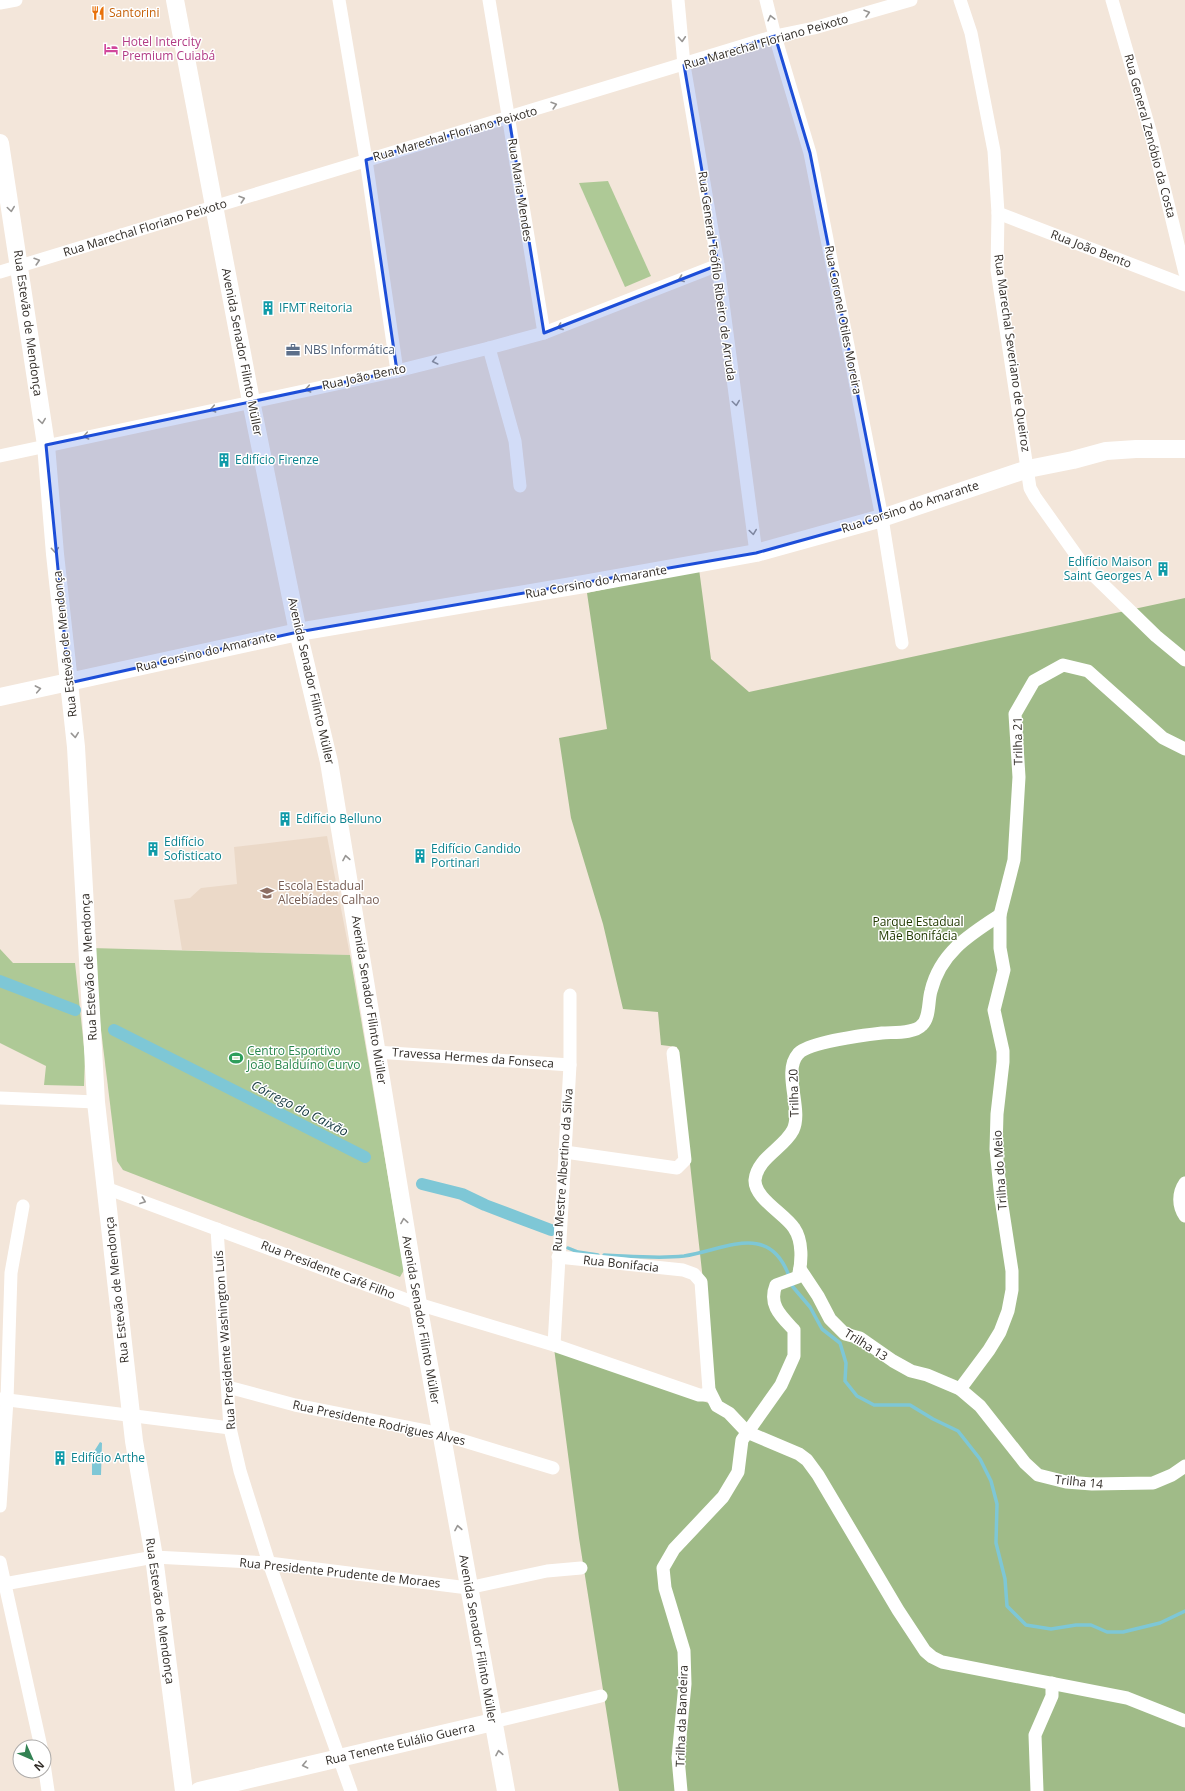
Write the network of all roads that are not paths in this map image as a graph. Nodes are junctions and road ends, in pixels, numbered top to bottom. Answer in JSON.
{"nodes":[{"id":1,"x":16,"y":0,"type":"edge"},
{"id":2,"x":175,"y":0,"type":"edge"},
{"id":3,"x":339,"y":0,"type":"edge"},
{"id":4,"x":489,"y":0,"type":"edge"},
{"id":5,"x":678,"y":0,"type":"edge"},
{"id":6,"x":766,"y":0,"type":"edge"},
{"id":7,"x":911,"y":0,"type":"edge"},
{"id":8,"x":960,"y":0,"type":"edge"},
{"id":9,"x":1112,"y":0,"type":"edge"},
{"id":10,"x":0,"y":3,"type":"edge"},
{"id":11,"x":775,"y":36,"type":"junction"},
{"id":12,"x":684,"y":65,"type":"junction"},
{"id":13,"x":509,"y":118,"type":"junction"},
{"id":14,"x":0,"y":143,"type":"edge"},
{"id":15,"x":366,"y":160,"type":"junction"},
{"id":16,"x":4,"y":188,"type":"edge"},
{"id":17,"x":214,"y":207,"type":"junction"},
{"id":18,"x":998,"y":213,"type":"junction"},
{"id":19,"x":718,"y":265,"type":"junction"},
{"id":20,"x":19,"y":266,"type":"junction"},
{"id":21,"x":0,"y":272,"type":"edge"},
{"id":22,"x":1185,"y":273,"type":"edge"},
{"id":23,"x":1185,"y":285,"type":"edge"},
{"id":24,"x":544,"y":333,"type":"junction"},
{"id":25,"x":489,"y":348,"type":"junction"},
{"id":26,"x":397,"y":371,"type":"junction"},
{"id":27,"x":251,"y":401,"type":"junction"},
{"id":28,"x":46,"y":445,"type":"junction"},
{"id":29,"x":1185,"y":449,"type":"edge"},
{"id":30,"x":0,"y":456,"type":"edge"},
{"id":31,"x":1028,"y":469,"type":"junction"},
{"id":32,"x":520,"y":486,"type":"dead end"},
{"id":33,"x":882,"y":518,"type":"junction"},
{"id":34,"x":756,"y":553,"type":"junction"},
{"id":35,"x":298,"y":632,"type":"junction"},
{"id":36,"x":902,"y":643,"type":"dead end"},
{"id":37,"x":1185,"y":660,"type":"edge"},
{"id":38,"x":69,"y":683,"type":"junction"},
{"id":39,"x":0,"y":697,"type":"edge"},
{"id":40,"x":1185,"y":750,"type":"edge"},
{"id":41,"x":1000,"y":915,"type":"junction"},
{"id":42,"x":570,"y":995,"type":"dead end"},
{"id":43,"x":376,"y":1052,"type":"junction"},
{"id":44,"x":673,"y":1053,"type":"dead end"},
{"id":45,"x":570,"y":1065,"type":"junction"},
{"id":46,"x":0,"y":1098,"type":"edge"},
{"id":47,"x":96,"y":1102,"type":"junction"},
{"id":48,"x":565,"y":1152,"type":"junction"},
{"id":49,"x":1185,"y":1183,"type":"edge"},
{"id":50,"x":106,"y":1188,"type":"junction"},
{"id":51,"x":23,"y":1206,"type":"dead end"},
{"id":52,"x":1185,"y":1216,"type":"edge"},
{"id":53,"x":217,"y":1229,"type":"junction"},
{"id":54,"x":558,"y":1257,"type":"junction"},
{"id":55,"x":799,"y":1273,"type":"junction"},
{"id":56,"x":418,"y":1304,"type":"junction"},
{"id":57,"x":554,"y":1345,"type":"junction"},
{"id":58,"x":228,"y":1386,"type":"junction"},
{"id":59,"x":960,"y":1389,"type":"junction"},
{"id":60,"x":709,"y":1390,"type":"junction"},
{"id":61,"x":3,"y":1399,"type":"edge"},
{"id":62,"x":131,"y":1415,"type":"junction"},
{"id":63,"x":230,"y":1428,"type":"junction"},
{"id":64,"x":747,"y":1432,"type":"junction"},
{"id":65,"x":441,"y":1434,"type":"junction"},
{"id":66,"x":1185,"y":1466,"type":"edge"},
{"id":67,"x":553,"y":1468,"type":"dead end"},
{"id":68,"x":0,"y":1506,"type":"edge"},
{"id":69,"x":154,"y":1557,"type":"junction"},
{"id":70,"x":0,"y":1562,"type":"edge"},
{"id":71,"x":269,"y":1563,"type":"junction"},
{"id":72,"x":581,"y":1568,"type":"dead end"},
{"id":73,"x":4,"y":1584,"type":"junction"},
{"id":74,"x":468,"y":1588,"type":"junction"},
{"id":75,"x":1052,"y":1684,"type":"junction"},
{"id":76,"x":601,"y":1696,"type":"dead end"},
{"id":77,"x":493,"y":1722,"type":"junction"},
{"id":78,"x":1185,"y":1722,"type":"edge"},
{"id":79,"x":40,"y":1739,"type":"edge"},
{"id":80,"x":340,"y":1757,"type":"junction"},
{"id":81,"x":46,"y":1779,"type":"edge"},
{"id":82,"x":48,"y":1791,"type":"edge"},
{"id":83,"x":184,"y":1791,"type":"edge"},
{"id":84,"x":199,"y":1791,"type":"edge"},
{"id":85,"x":351,"y":1791,"type":"edge"},
{"id":86,"x":506,"y":1791,"type":"edge"},
{"id":87,"x":681,"y":1791,"type":"edge"},
{"id":88,"x":1037,"y":1791,"type":"edge"}],
"edges":[{"from":1,"to":10,"type":"street"},
{"from":2,"to":17,"type":"street","name":"Avenida Senador Filinto Müller"},
{"from":3,"to":15,"type":"street"},
{"from":4,"to":13,"type":"street","name":"Rua Maria Mendes"},
{"from":5,"to":12,"type":"street","name":"Rua General Teófilo Ribeiro de Arruda","one_way":true},
{"from":11,"to":6,"type":"street","name":"Rua Coronel Otiles Moreira","one_way":true},
{"from":11,"to":7,"type":"street","name":"Rua Marechal Floriano Peixoto","one_way":true},
{"from":8,"to":18,"type":"street","name":"Rua Marechal Severiano de Queiroz"},
{"from":9,"to":22,"type":"street","name":"Rua General Zenóbio da Costa"},
{"from":11,"to":12,"type":"street","name":"Rua Marechal Floriano Peixoto"},
{"from":11,"to":33,"type":"street","name":"Rua Coronel Otiles Moreira"},
{"from":13,"to":12,"type":"street","name":"Rua Marechal Floriano Peixoto","one_way":true},
{"from":12,"to":19,"type":"street","name":"Rua General Teófilo Ribeiro de Arruda"},
{"from":13,"to":15,"type":"street","name":"Rua Marechal Floriano Peixoto"},
{"from":13,"to":24,"type":"street","name":"Rua Maria Mendes"},
{"from":14,"to":16,"type":"street","name":"Rua Estevão de Mendonça"},
{"from":17,"to":15,"type":"street","name":"Rua Marechal Floriano Peixoto","one_way":true},
{"from":15,"to":26,"type":"street"},
{"from":16,"to":20,"type":"street","name":"Rua Estevão de Mendonça","one_way":true},
{"from":20,"to":17,"type":"street","name":"Rua Marechal Floriano Peixoto","one_way":true},
{"from":17,"to":27,"type":"street","name":"Avenida Senador Filinto Müller"},
{"from":18,"to":23,"type":"street","name":"Rua João Bento"},
{"from":18,"to":31,"type":"street","name":"Rua Marechal Severiano de Queiroz"},
{"from":19,"to":24,"type":"street","name":"Rua João Bento","one_way":true},
{"from":19,"to":34,"type":"street","name":"Rua General Teófilo Ribeiro de Arruda","one_way":true},
{"from":20,"to":21,"type":"street","name":"Rua Marechal Floriano Peixoto"},
{"from":20,"to":28,"type":"street","name":"Rua Estevão de Mendonça","one_way":true},
{"from":24,"to":25,"type":"street","name":"Rua João Bento"},
{"from":25,"to":26,"type":"street","name":"Rua João Bento","one_way":true},
{"from":25,"to":32,"type":"street"},
{"from":26,"to":27,"type":"street","name":"Rua João Bento","one_way":true},
{"from":27,"to":28,"type":"street","name":"Rua João Bento","one_way":true},
{"from":27,"to":35,"type":"street","name":"Avenida Senador Filinto Müller"},
{"from":28,"to":30,"type":"street","name":"Rua João Bento"},
{"from":28,"to":38,"type":"street","name":"Rua Estevão de Mendonça","one_way":true},
{"from":29,"to":31,"type":"street","name":"Rua Corsino do Amarante"},
{"from":31,"to":33,"type":"street","name":"Rua Corsino do Amarante"},
{"from":31,"to":37,"type":"street","name":"Rua Marechal Severiano de Queiroz"},
{"from":33,"to":34,"type":"street","name":"Rua Corsino do Amarante"},
{"from":33,"to":36,"type":"street","name":"Rua Coronel Otiles Moreira"},
{"from":34,"to":35,"type":"street","name":"Rua Corsino do Amarante"},
{"from":35,"to":38,"type":"street","name":"Rua Corsino do Amarante"},
{"from":43,"to":35,"type":"street","name":"Avenida Senador Filinto Müller","one_way":true},
{"from":39,"to":38,"type":"street","name":"Rua Corsino do Amarante","one_way":true},
{"from":38,"to":47,"type":"street","name":"Rua Estevão de Mendonça","one_way":true},
{"from":40,"to":41,"type":"street","name":"Trilha 21"},
{"from":41,"to":55,"type":"street","name":"Trilha 20"},
{"from":41,"to":59,"type":"street","name":"Trilha do Meio"},
{"from":42,"to":45,"type":"street","name":"Rua Mestre Albertino da Silva"},
{"from":43,"to":45,"type":"street","name":"Travessa Hermes da Fonseca"},
{"from":56,"to":43,"type":"street","name":"Avenida Senador Filinto Müller","one_way":true},
{"from":44,"to":48,"type":"street"},
{"from":45,"to":48,"type":"street","name":"Rua Mestre Albertino da Silva"},
{"from":46,"to":47,"type":"street"},
{"from":47,"to":50,"type":"street","name":"Rua Estevão de Mendonça"},
{"from":48,"to":54,"type":"street","name":"Rua Mestre Albertino da Silva"},
{"from":49,"to":52,"type":"street"},
{"from":50,"to":53,"type":"street","name":"Rua Presidente Café Filho","one_way":true},
{"from":50,"to":62,"type":"street","name":"Rua Estevão de Mendonça"},
{"from":51,"to":61,"type":"street"},
{"from":53,"to":56,"type":"street","name":"Rua Presidente Café Filho"},
{"from":53,"to":58,"type":"street","name":"Rua Presidente Washington Luís"},
{"from":54,"to":57,"type":"street","name":"Rua Mestre Albertino da Silva"},
{"from":54,"to":60,"type":"street","name":"Rua Bonifacia"},
{"from":55,"to":59,"type":"street","name":"Trilha 13"},
{"from":55,"to":64,"type":"street"},
{"from":56,"to":57,"type":"street","name":"Rua Presidente Café Filho"},
{"from":56,"to":65,"type":"street","name":"Avenida Senador Filinto Müller"},
{"from":57,"to":60,"type":"street","name":"Rua Presidente Café Filho"},
{"from":58,"to":63,"type":"street","name":"Rua Presidente Washington Luís"},
{"from":58,"to":65,"type":"street","name":"Rua Presidente Rodrigues Alves"},
{"from":59,"to":66,"type":"street","name":"Trilha 14"},
{"from":60,"to":64,"type":"street"},
{"from":61,"to":62,"type":"street"},
{"from":61,"to":68,"type":"street"},
{"from":62,"to":63,"type":"street"},
{"from":62,"to":69,"type":"street","name":"Rua Estevão de Mendonça"},
{"from":63,"to":71,"type":"street","name":"Rua Presidente Washington Luís"},
{"from":64,"to":75,"type":"street"},
{"from":64,"to":87,"type":"street","name":"Trilha da Bandeira"},
{"from":65,"to":67,"type":"street","name":"Rua Presidente Rodrigues Alves"},
{"from":74,"to":65,"type":"street","name":"Avenida Senador Filinto Müller","one_way":true},
{"from":69,"to":71,"type":"street","name":"Rua Presidente Prudente de Moraes"},
{"from":69,"to":73,"type":"street","name":"Rua Presidente Prudente de Moraes"},
{"from":69,"to":83,"type":"street","name":"Rua Estevão de Mendonça"},
{"from":70,"to":73,"type":"street"},
{"from":71,"to":74,"type":"street","name":"Rua Presidente Prudente de Moraes"},
{"from":71,"to":80,"type":"street","name":"Rua Presidente Washington Luís"},
{"from":72,"to":74,"type":"street","name":"Rua Presidente Prudente de Moraes"},
{"from":73,"to":79,"type":"street"},
{"from":74,"to":77,"type":"street","name":"Avenida Senador Filinto Müller"},
{"from":75,"to":78,"type":"street"},
{"from":75,"to":88,"type":"street"},
{"from":76,"to":77,"type":"street","name":"Rua Tenente Eulálio Guerra"},
{"from":77,"to":80,"type":"street","name":"Rua Tenente Eulálio Guerra"},
{"from":86,"to":77,"type":"street","name":"Avenida Senador Filinto Müller","one_way":true},
{"from":80,"to":84,"type":"street","name":"Rua Tenente Eulálio Guerra","one_way":true},
{"from":80,"to":85,"type":"street","name":"Rua Presidente Washington Luís"},
{"from":81,"to":82,"type":"street"}]}
